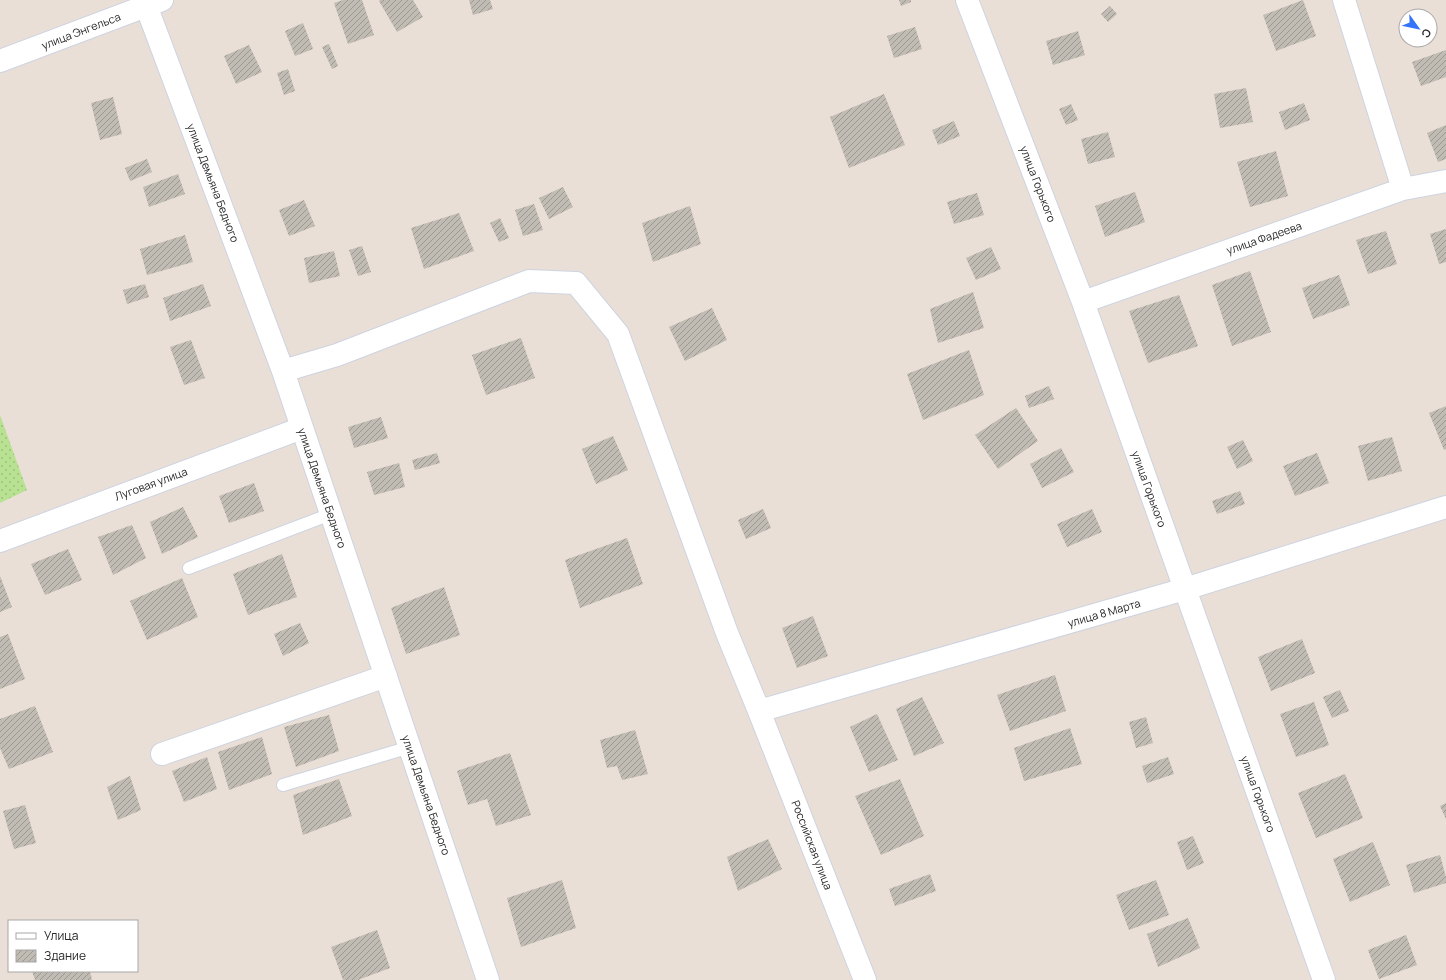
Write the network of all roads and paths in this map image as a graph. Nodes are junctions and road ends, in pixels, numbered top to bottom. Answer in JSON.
{"nodes":[{"id":1,"x":967,"y":0,"type":"edge"},
{"id":2,"x":1344,"y":0,"type":"edge"},
{"id":3,"x":151,"y":2,"type":"edge"},
{"id":4,"x":0,"y":61,"type":"edge"},
{"id":5,"x":1446,"y":180,"type":"edge"},
{"id":6,"x":1403,"y":189,"type":"junction"},
{"id":7,"x":1083,"y":302,"type":"junction"},
{"id":8,"x":284,"y":371,"type":"junction"},
{"id":9,"x":302,"y":428,"type":"junction"},
{"id":10,"x":1446,"y":507,"type":"edge"},
{"id":11,"x":331,"y":514,"type":"junction"},
{"id":12,"x":0,"y":541,"type":"edge"},
{"id":13,"x":189,"y":568,"type":"dead end"},
{"id":14,"x":1185,"y":590,"type":"junction"},
{"id":15,"x":386,"y":676,"type":"junction"},
{"id":16,"x":759,"y":711,"type":"junction"},
{"id":17,"x":410,"y":747,"type":"junction"},
{"id":18,"x":162,"y":754,"type":"dead end"},
{"id":19,"x":283,"y":785,"type":"dead end"},
{"id":20,"x":488,"y":980,"type":"edge"},
{"id":21,"x":865,"y":980,"type":"edge"},
{"id":22,"x":1324,"y":980,"type":"edge"}],
"edges":[{"from":1,"to":7,"type":"street","name":"улица Горького"},
{"from":2,"to":6,"type":"street"},
{"from":3,"to":4,"type":"street","name":"улица Энгельса"},
{"from":3,"to":8,"type":"street","name":"улица Демьяна Бедного"},
{"from":5,"to":6,"type":"street","name":"улица Фадеева"},
{"from":6,"to":7,"type":"street","name":"улица Фадеева"},
{"from":7,"to":14,"type":"street","name":"улица Горького"},
{"from":8,"to":9,"type":"street","name":"улица Демьяна Бедного"},
{"from":8,"to":16,"type":"street","name":"Российская улица"},
{"from":9,"to":11,"type":"street","name":"улица Демьяна Бедного"},
{"from":9,"to":12,"type":"street","name":"Луговая улица"},
{"from":10,"to":14,"type":"street","name":"улица 8 Марта"},
{"from":11,"to":13,"type":"lane"},
{"from":11,"to":15,"type":"street","name":"улица Демьяна Бедного"},
{"from":14,"to":16,"type":"street","name":"улица 8 Марта"},
{"from":14,"to":22,"type":"street","name":"улица Горького"},
{"from":15,"to":17,"type":"street","name":"улица Демьяна Бедного"},
{"from":15,"to":18,"type":"street"},
{"from":16,"to":21,"type":"street","name":"Российская улица"},
{"from":17,"to":19,"type":"lane"},
{"from":17,"to":20,"type":"street","name":"улица Демьяна Бедного"}]}
